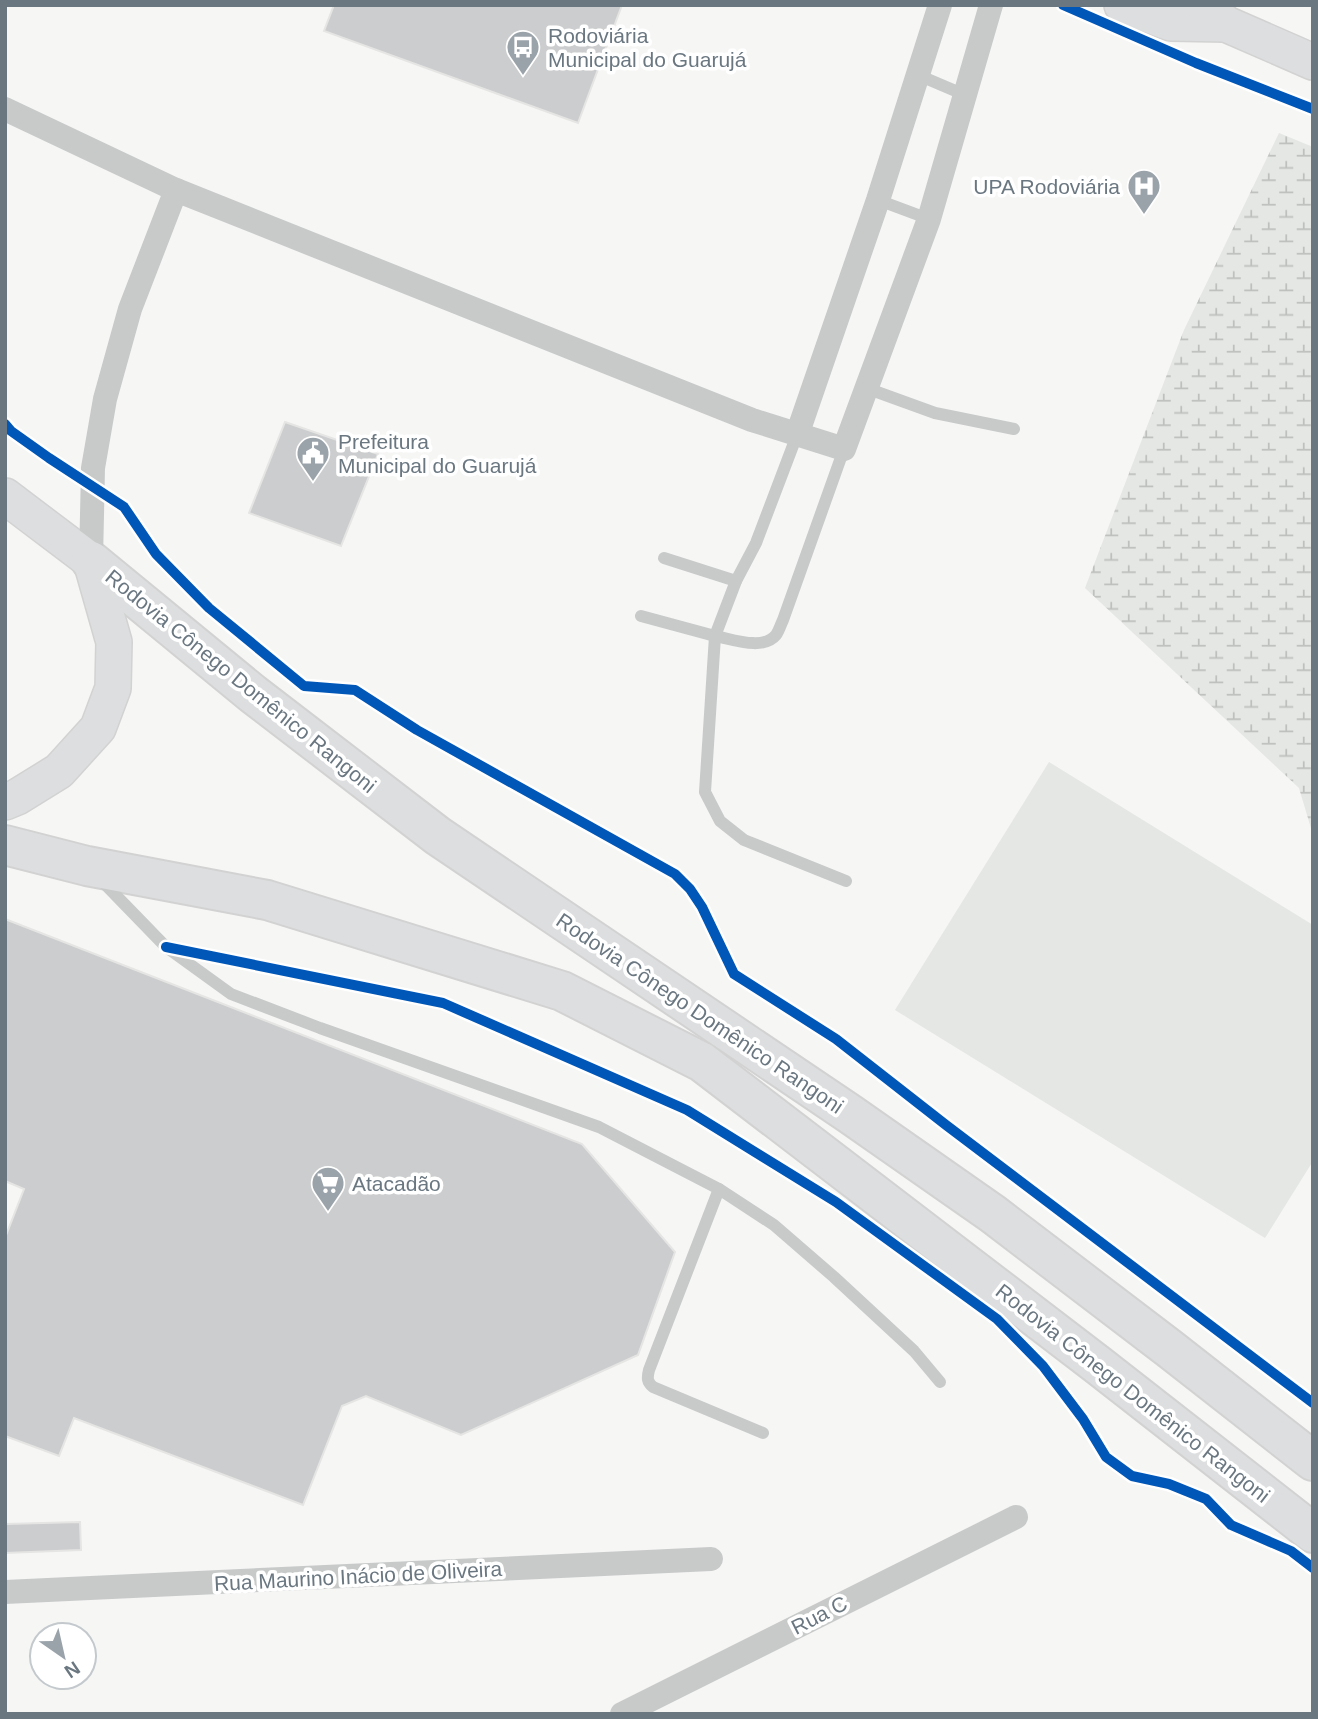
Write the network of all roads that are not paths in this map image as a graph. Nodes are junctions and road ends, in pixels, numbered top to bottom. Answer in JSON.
{"nodes":[{"id":1,"x":940,"y":5,"type":"edge"},
{"id":2,"x":991,"y":5,"type":"edge"},
{"id":3,"x":1122,"y":5,"type":"edge"},
{"id":4,"x":1215,"y":15,"type":"edge"},
{"id":5,"x":1313,"y":62,"type":"edge"},
{"id":6,"x":918,"y":75,"type":"junction"},
{"id":7,"x":965,"y":95,"type":"junction"},
{"id":8,"x":5,"y":110,"type":"edge"},
{"id":9,"x":176,"y":190,"type":"junction"},
{"id":10,"x":878,"y":200,"type":"junction"},
{"id":11,"x":929,"y":219,"type":"junction"},
{"id":12,"x":866,"y":388,"type":"junction"},
{"id":13,"x":1014,"y":429,"type":"dead end"},
{"id":14,"x":797,"y":435,"type":"junction"},
{"id":15,"x":844,"y":449,"type":"junction"},
{"id":16,"x":5,"y":496,"type":"edge"},
{"id":17,"x":664,"y":558,"type":"dead end"},
{"id":18,"x":91,"y":561,"type":"junction"},
{"id":19,"x":736,"y":581,"type":"junction"},
{"id":20,"x":641,"y":616,"type":"dead end"},
{"id":21,"x":715,"y":636,"type":"junction"},
{"id":22,"x":5,"y":802,"type":"edge"},
{"id":23,"x":5,"y":845,"type":"edge"},
{"id":24,"x":88,"y":866,"type":"junction"},
{"id":25,"x":846,"y":881,"type":"dead end"},
{"id":26,"x":719,"y":1189,"type":"junction"},
{"id":27,"x":940,"y":1382,"type":"dead end"},
{"id":28,"x":763,"y":1433,"type":"dead end"},
{"id":29,"x":1313,"y":1461,"type":"edge"},
{"id":30,"x":1016,"y":1517,"type":"dead end"},
{"id":31,"x":1313,"y":1533,"type":"edge"},
{"id":32,"x":711,"y":1559,"type":"dead end"},
{"id":33,"x":5,"y":1592,"type":"edge"},
{"id":34,"x":622,"y":1714,"type":"edge"}],
"edges":[{"from":1,"to":6,"type":"street"},
{"from":2,"to":7,"type":"street"},
{"from":3,"to":4,"type":"main road"},
{"from":4,"to":5,"type":"main road"},
{"from":6,"to":7,"type":"lane"},
{"from":6,"to":10,"type":"street"},
{"from":7,"to":11,"type":"street"},
{"from":8,"to":9,"type":"street"},
{"from":9,"to":14,"type":"street"},
{"from":9,"to":18,"type":"street"},
{"from":10,"to":11,"type":"lane"},
{"from":10,"to":14,"type":"street"},
{"from":11,"to":12,"type":"street"},
{"from":12,"to":13,"type":"lane"},
{"from":12,"to":15,"type":"street"},
{"from":14,"to":15,"type":"street"},
{"from":14,"to":19,"type":"lane"},
{"from":15,"to":21,"type":"lane"},
{"from":16,"to":18,"type":"main road"},
{"from":17,"to":19,"type":"lane"},
{"from":18,"to":22,"type":"main road"},
{"from":18,"to":29,"type":"highway","name":"Rodovia Cônego Domênico Rangoni"},
{"from":19,"to":21,"type":"lane"},
{"from":20,"to":21,"type":"lane"},
{"from":21,"to":25,"type":"lane"},
{"from":23,"to":24,"type":"highway","name":"Rodovia Cônego Domênico Rangoni"},
{"from":24,"to":26,"type":"lane"},
{"from":24,"to":31,"type":"highway","name":"Rodovia Cônego Domênico Rangoni"},
{"from":26,"to":27,"type":"lane"},
{"from":26,"to":28,"type":"lane"},
{"from":30,"to":34,"type":"street","name":"Rua C"},
{"from":32,"to":33,"type":"street","name":"Rua Maurino Inácio de Oliveira"}]}
